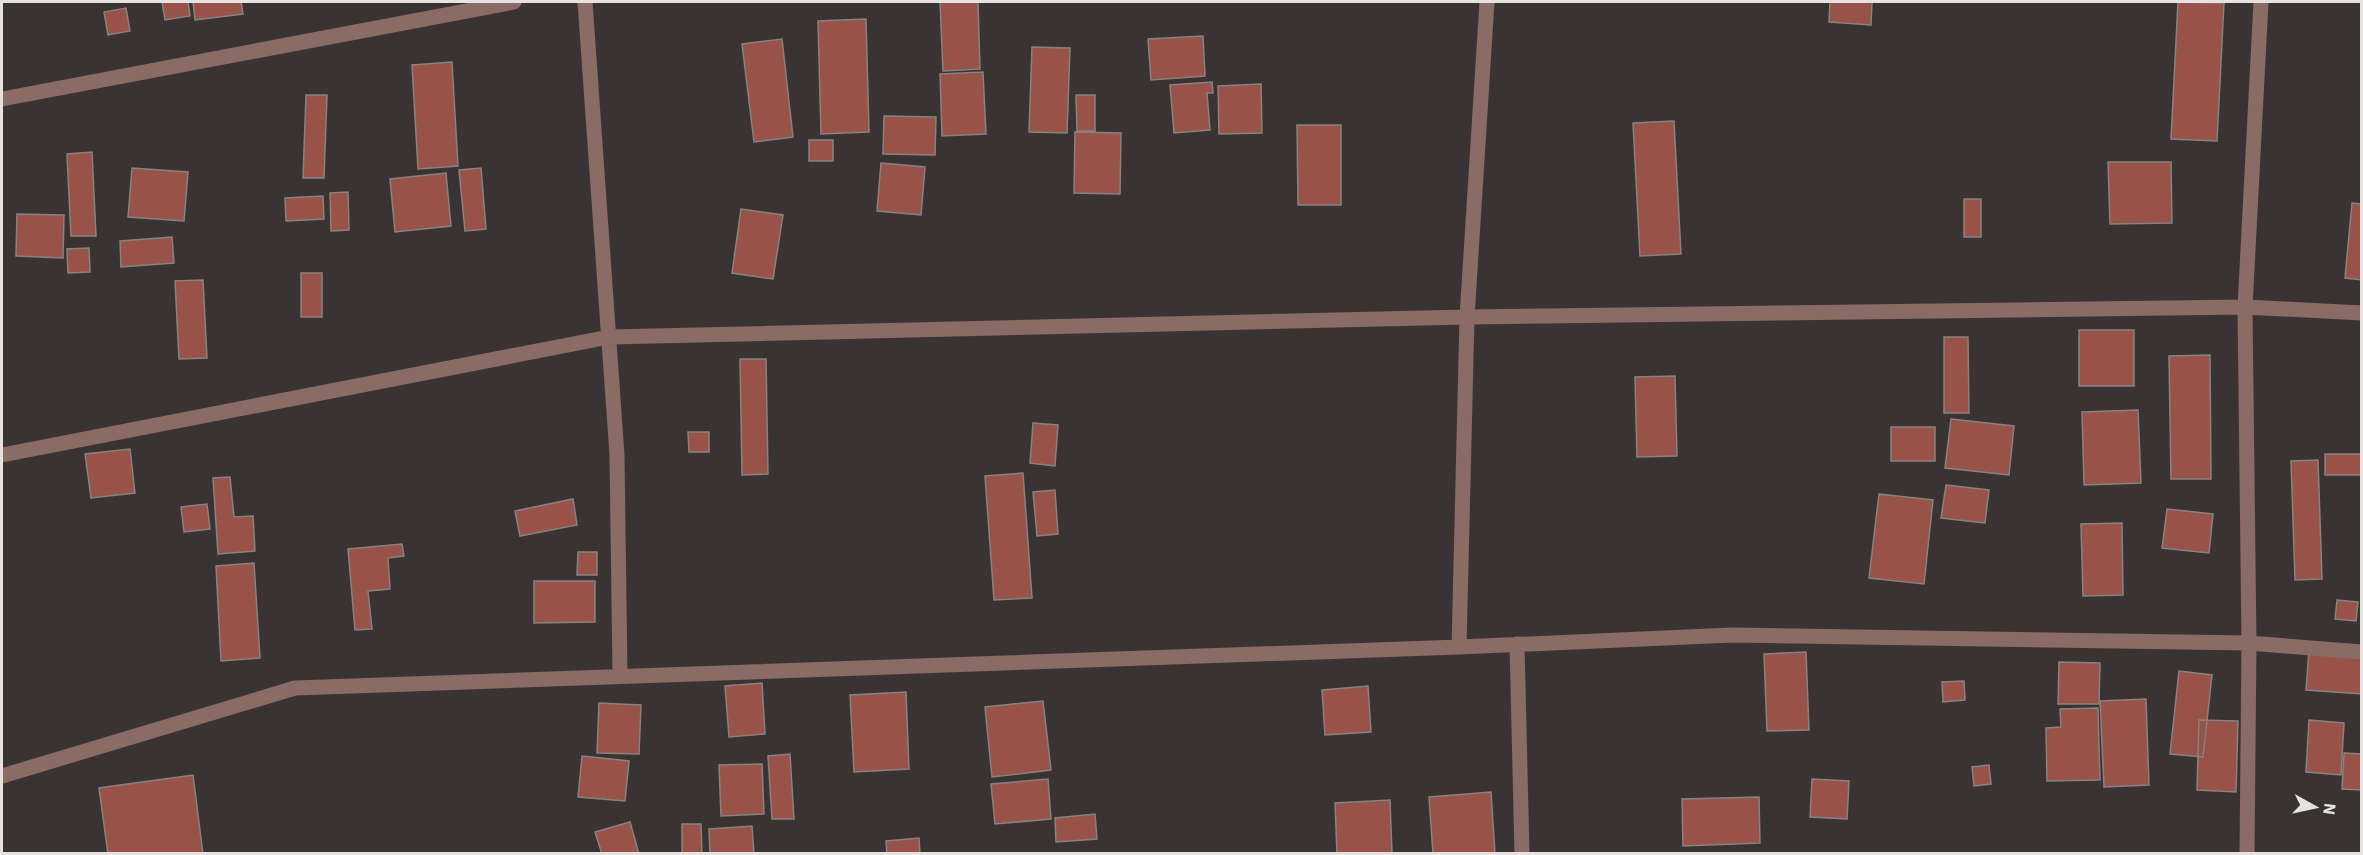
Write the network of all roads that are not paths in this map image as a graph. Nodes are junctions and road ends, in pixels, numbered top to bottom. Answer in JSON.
{"nodes":[{"id":1,"x":514,"y":2,"type":"edge"},
{"id":2,"x":585,"y":2,"type":"edge"},
{"id":3,"x":1486,"y":2,"type":"edge"},
{"id":4,"x":2261,"y":2,"type":"edge"},
{"id":5,"x":2,"y":99,"type":"edge"},
{"id":6,"x":2245,"y":307,"type":"junction"},
{"id":7,"x":2361,"y":314,"type":"edge"},
{"id":8,"x":1467,"y":317,"type":"junction"},
{"id":9,"x":609,"y":337,"type":"junction"},
{"id":10,"x":2,"y":455,"type":"edge"},
{"id":11,"x":2249,"y":643,"type":"junction"},
{"id":12,"x":1517,"y":644,"type":"junction"},
{"id":13,"x":1459,"y":647,"type":"junction"},
{"id":14,"x":2361,"y":652,"type":"edge"},
{"id":15,"x":620,"y":675,"type":"junction"},
{"id":16,"x":2,"y":777,"type":"edge"},
{"id":17,"x":1522,"y":854,"type":"edge"},
{"id":18,"x":2247,"y":854,"type":"edge"}],
"edges":[{"from":1,"to":5,"type":"street"},
{"from":2,"to":9,"type":"street"},
{"from":3,"to":8,"type":"street"},
{"from":4,"to":6,"type":"street"},
{"from":6,"to":7,"type":"street"},
{"from":6,"to":8,"type":"street"},
{"from":6,"to":11,"type":"street"},
{"from":8,"to":9,"type":"street"},
{"from":8,"to":13,"type":"street"},
{"from":9,"to":10,"type":"street"},
{"from":9,"to":15,"type":"street"},
{"from":11,"to":12,"type":"street"},
{"from":11,"to":14,"type":"street"},
{"from":11,"to":18,"type":"street"},
{"from":12,"to":13,"type":"street"},
{"from":12,"to":17,"type":"street"},
{"from":13,"to":15,"type":"street"},
{"from":15,"to":16,"type":"street"}]}
